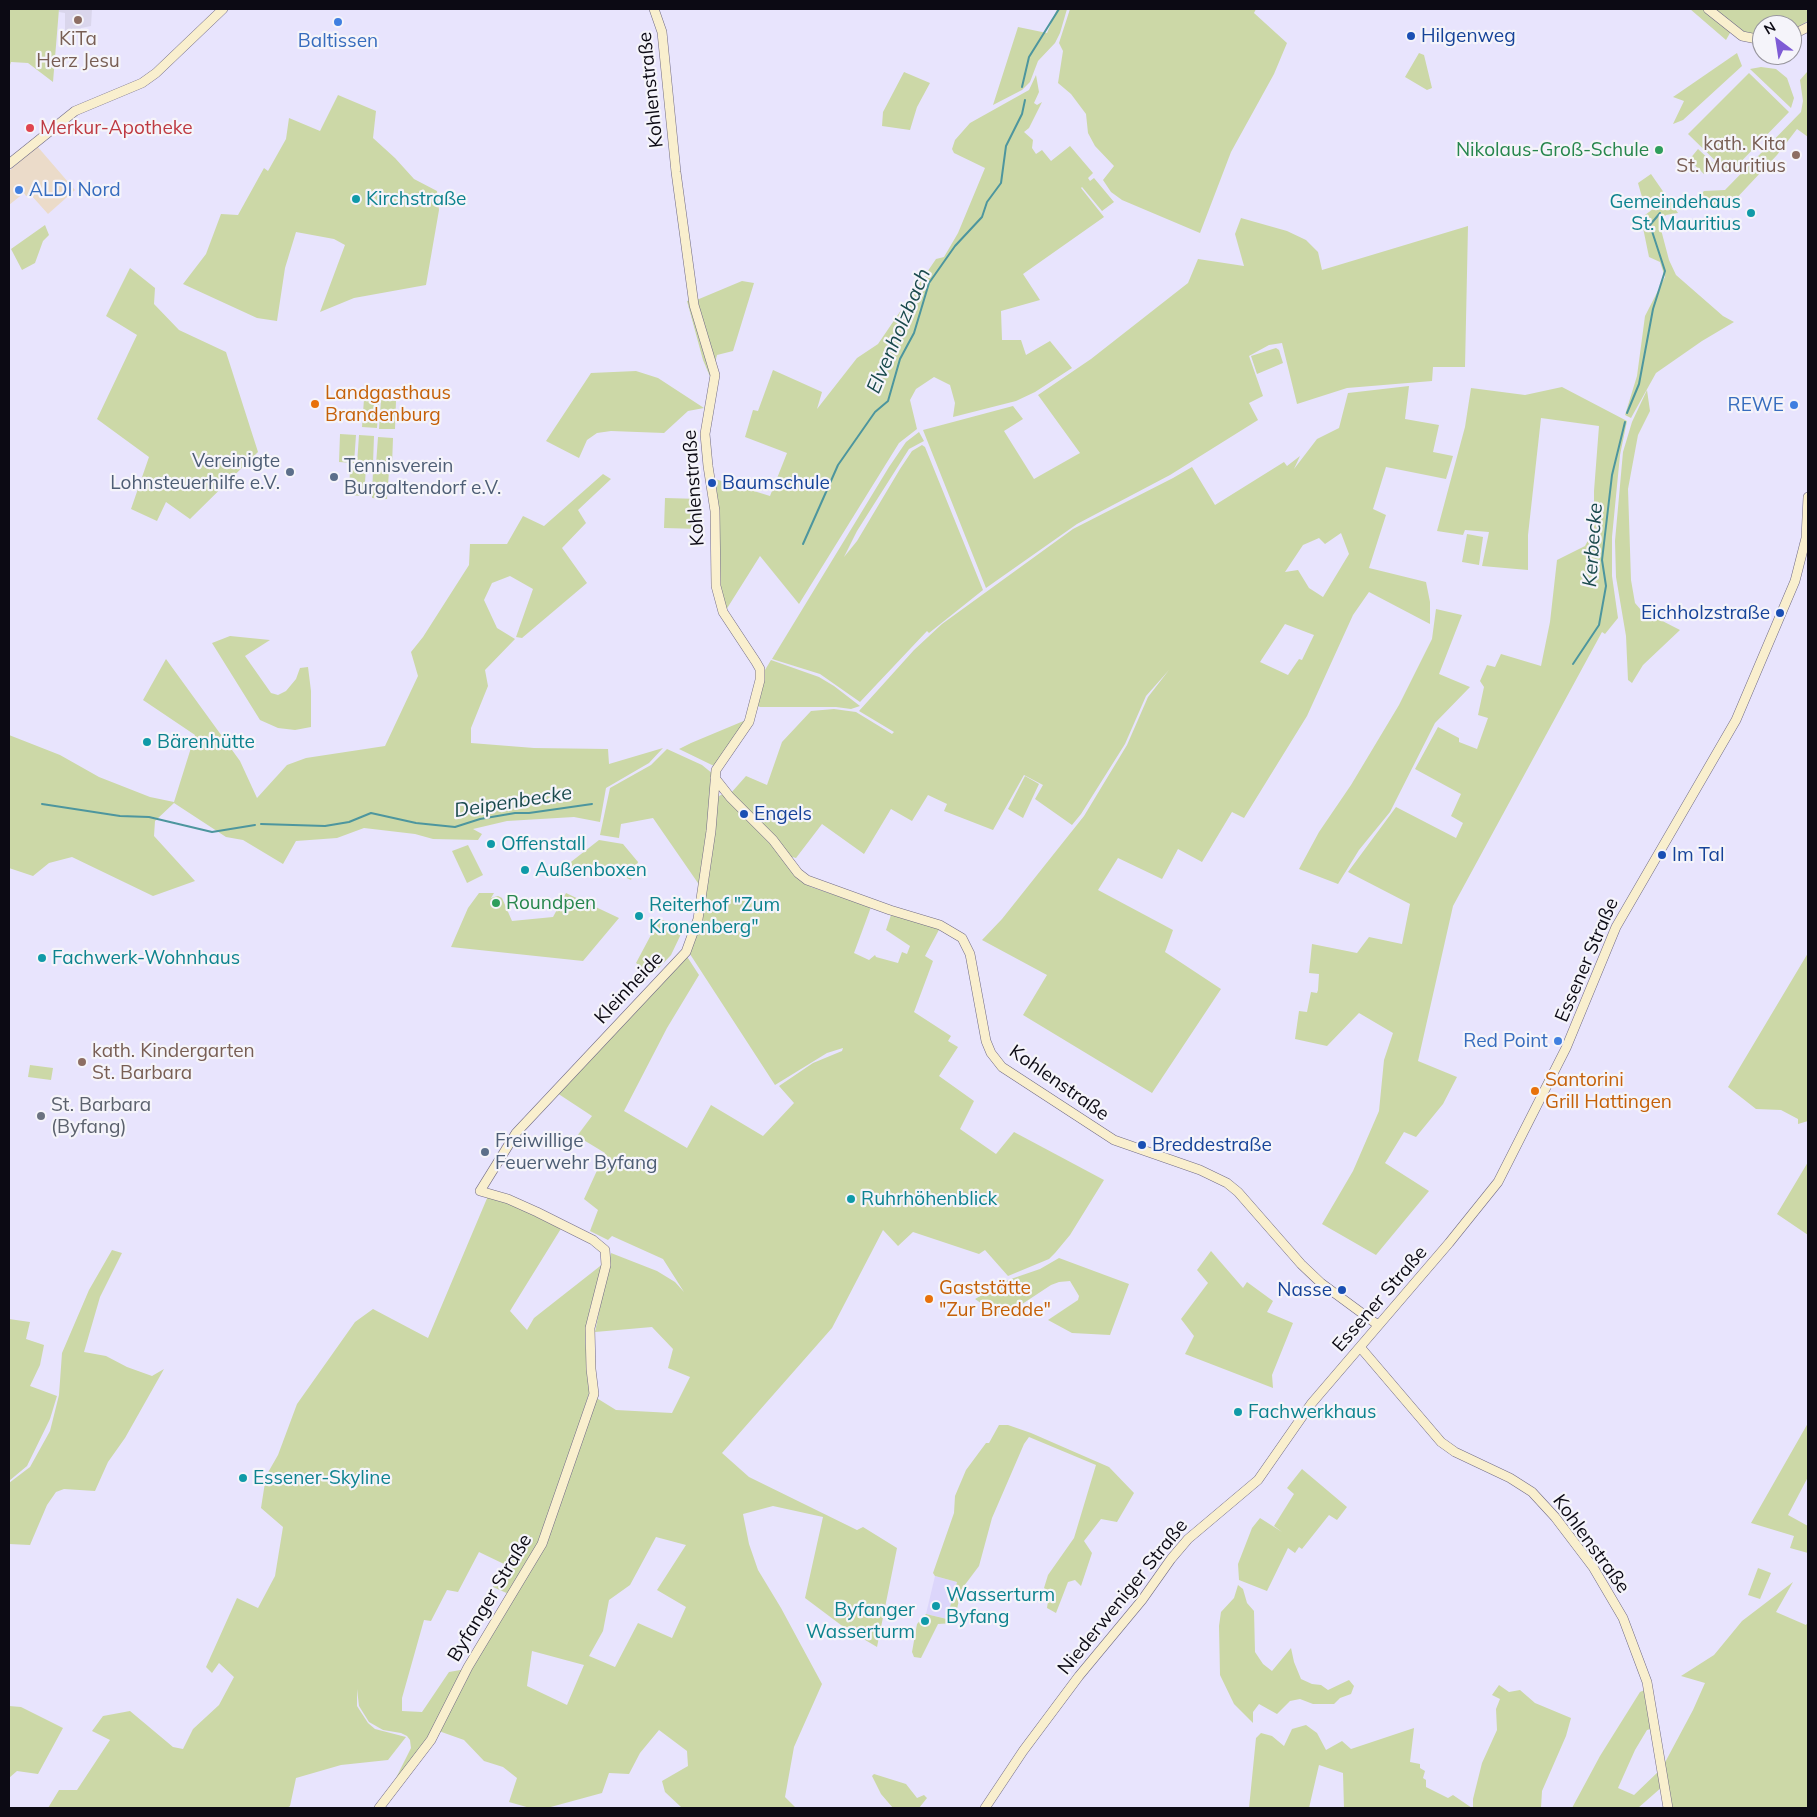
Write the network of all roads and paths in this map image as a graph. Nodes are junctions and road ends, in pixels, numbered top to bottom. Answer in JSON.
{"nodes":[{"id":1,"x":223,"y":9,"type":"edge"},
{"id":2,"x":654,"y":9,"type":"edge"},
{"id":3,"x":1708,"y":9,"type":"edge"},
{"id":4,"x":1752,"y":38,"type":"edge"},
{"id":5,"x":9,"y":164,"type":"edge"},
{"id":6,"x":1808,"y":496,"type":"edge"},
{"id":7,"x":716,"y":774,"type":"junction"},
{"id":8,"x":480,"y":1191,"type":"joint"},
{"id":9,"x":1378,"y":1325,"type":"junction"},
{"id":10,"x":1360,"y":1347,"type":"junction"},
{"id":11,"x":1318,"y":1395,"type":"joint"},
{"id":12,"x":379,"y":1808,"type":"edge"},
{"id":13,"x":985,"y":1808,"type":"edge"},
{"id":14,"x":1668,"y":1808,"type":"edge"}],
"edges":[{"from":1,"to":5,"type":"street"},
{"from":2,"to":7,"type":"street","name":"Kohlenstraße"},
{"from":3,"to":4,"type":"street"},
{"from":6,"to":9,"type":"street","name":"Essener Straße"},
{"from":7,"to":8,"type":"street","name":"Kleinheide"},
{"from":7,"to":9,"type":"street","name":"Kohlenstraße"},
{"from":8,"to":12,"type":"street","name":"Byfanger Straße"},
{"from":9,"to":10,"type":"street","name":"Essener Straße"},
{"from":10,"to":11,"type":"street","name":"Essener Straße"},
{"from":10,"to":14,"type":"street","name":"Kohlenstraße"},
{"from":11,"to":13,"type":"street","name":"Niederweniger Straße"}]}
